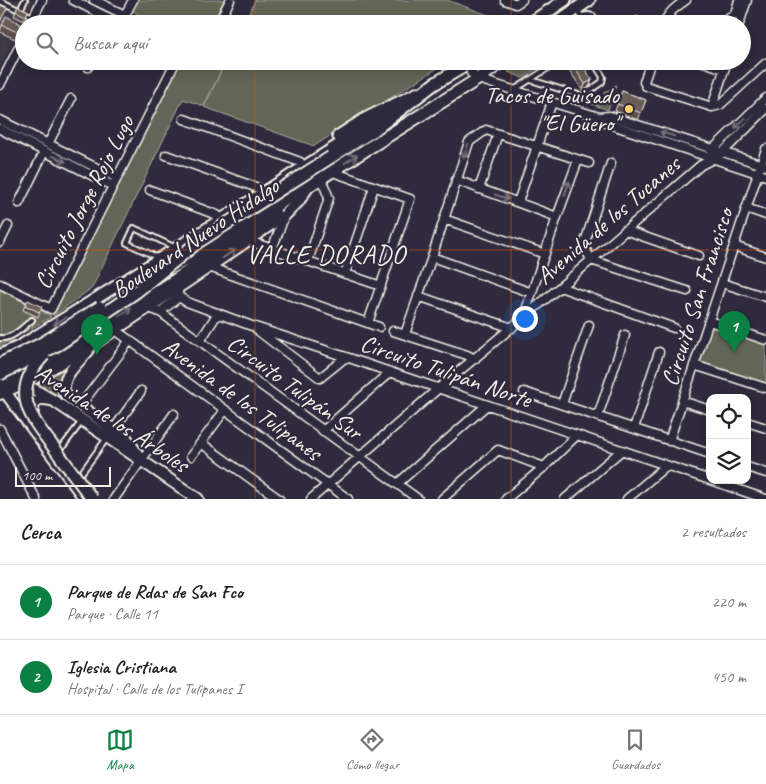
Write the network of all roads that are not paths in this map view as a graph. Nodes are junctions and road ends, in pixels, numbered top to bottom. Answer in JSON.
{"nodes":[{"id":1,"x":25,"y":0,"type":"edge"},
{"id":2,"x":42,"y":0,"type":"edge"},
{"id":3,"x":73,"y":0,"type":"edge"},
{"id":4,"x":94,"y":0,"type":"edge"},
{"id":5,"x":132,"y":0,"type":"edge"},
{"id":6,"x":230,"y":0,"type":"edge"},
{"id":7,"x":505,"y":0,"type":"edge"},
{"id":8,"x":566,"y":0,"type":"edge"},
{"id":9,"x":589,"y":0,"type":"edge"},
{"id":10,"x":686,"y":0,"type":"edge"},
{"id":11,"x":739,"y":0,"type":"edge"},
{"id":12,"x":747,"y":0,"type":"edge"},
{"id":13,"x":0,"y":1,"type":"edge"},
{"id":14,"x":519,"y":2,"type":"edge"},
{"id":15,"x":20,"y":10,"type":"junction"},
{"id":16,"x":579,"y":12,"type":"junction"},
{"id":17,"x":25,"y":15,"type":"edge"},
{"id":18,"x":35,"y":15,"type":"edge"},
{"id":19,"x":99,"y":15,"type":"edge"},
{"id":20,"x":222,"y":15,"type":"edge"},
{"id":21,"x":544,"y":15,"type":"edge"},
{"id":22,"x":573,"y":15,"type":"edge"},
{"id":23,"x":580,"y":15,"type":"edge"},
{"id":24,"x":588,"y":15,"type":"edge"},
{"id":25,"x":668,"y":15,"type":"edge"},
{"id":26,"x":734,"y":15,"type":"edge"},
{"id":27,"x":742,"y":15,"type":"edge"},
{"id":28,"x":15,"y":53,"type":"edge"},
{"id":29,"x":766,"y":63,"type":"edge"},
{"id":30,"x":171,"y":70,"type":"edge"},
{"id":31,"x":458,"y":70,"type":"edge"},
{"id":32,"x":471,"y":70,"type":"edge"},
{"id":33,"x":490,"y":70,"type":"edge"},
{"id":34,"x":546,"y":70,"type":"edge"},
{"id":35,"x":599,"y":70,"type":"edge"},
{"id":36,"x":648,"y":70,"type":"edge"},
{"id":37,"x":723,"y":70,"type":"edge"},
{"id":38,"x":2,"y":77,"type":"edge"},
{"id":39,"x":478,"y":79,"type":"junction"},
{"id":40,"x":531,"y":80,"type":"junction"},
{"id":41,"x":434,"y":84,"type":"junction"},
{"id":42,"x":0,"y":85,"type":"edge"},
{"id":43,"x":514,"y":90,"type":"junction"},
{"id":44,"x":766,"y":98,"type":"edge"},
{"id":45,"x":71,"y":99,"type":"dead end"},
{"id":46,"x":552,"y":102,"type":"junction"},
{"id":47,"x":712,"y":107,"type":"junction"},
{"id":48,"x":766,"y":109,"type":"edge"},
{"id":49,"x":599,"y":117,"type":"junction"},
{"id":50,"x":184,"y":119,"type":"dead end"},
{"id":51,"x":0,"y":120,"type":"edge"},
{"id":52,"x":0,"y":129,"type":"edge"},
{"id":53,"x":10,"y":130,"type":"junction"},
{"id":54,"x":498,"y":134,"type":"junction"},
{"id":55,"x":537,"y":147,"type":"junction"},
{"id":56,"x":46,"y":148,"type":"junction"},
{"id":57,"x":714,"y":149,"type":"junction"},
{"id":58,"x":766,"y":149,"type":"edge"},
{"id":59,"x":722,"y":152,"type":"junction"},
{"id":60,"x":166,"y":155,"type":"dead end"},
{"id":61,"x":709,"y":158,"type":"junction"},
{"id":62,"x":578,"y":160,"type":"junction"},
{"id":63,"x":300,"y":162,"type":"junction"},
{"id":64,"x":589,"y":163,"type":"dead end"},
{"id":65,"x":611,"y":163,"type":"dead end"},
{"id":66,"x":764,"y":165,"type":"edge"},
{"id":67,"x":82,"y":166,"type":"junction"},
{"id":68,"x":326,"y":174,"type":"junction"},
{"id":69,"x":762,"y":175,"type":"edge"},
{"id":70,"x":117,"y":178,"type":"junction"},
{"id":71,"x":456,"y":180,"type":"junction"},
{"id":72,"x":310,"y":185,"type":"junction"},
{"id":73,"x":113,"y":186,"type":"junction"},
{"id":74,"x":374,"y":187,"type":"junction"},
{"id":75,"x":258,"y":188,"type":"junction"},
{"id":76,"x":480,"y":189,"type":"junction"},
{"id":77,"x":150,"y":190,"type":"dead end"},
{"id":78,"x":518,"y":202,"type":"junction"},
{"id":79,"x":19,"y":203,"type":"dead end"},
{"id":80,"x":746,"y":208,"type":"junction"},
{"id":81,"x":285,"y":215,"type":"junction"},
{"id":82,"x":766,"y":215,"type":"edge"},
{"id":83,"x":217,"y":216,"type":"junction"},
{"id":84,"x":557,"y":217,"type":"junction"},
{"id":85,"x":444,"y":219,"type":"junction"},
{"id":86,"x":8,"y":226,"type":"dead end"},
{"id":87,"x":625,"y":230,"type":"junction"},
{"id":88,"x":249,"y":241,"type":"junction"},
{"id":89,"x":0,"y":242,"type":"edge"},
{"id":90,"x":734,"y":246,"type":"junction"},
{"id":91,"x":175,"y":248,"type":"junction"},
{"id":92,"x":272,"y":249,"type":"junction"},
{"id":93,"x":545,"y":254,"type":"junction"},
{"id":94,"x":699,"y":256,"type":"dead end"},
{"id":95,"x":432,"y":257,"type":"junction"},
{"id":96,"x":766,"y":257,"type":"edge"},
{"id":97,"x":159,"y":258,"type":"junction"},
{"id":98,"x":591,"y":260,"type":"junction"},
{"id":99,"x":308,"y":261,"type":"junction"},
{"id":100,"x":209,"y":267,"type":"junction"},
{"id":101,"x":345,"y":274,"type":"junction"},
{"id":102,"x":722,"y":283,"type":"junction"},
{"id":103,"x":0,"y":284,"type":"edge"},
{"id":104,"x":381,"y":286,"type":"junction"},
{"id":105,"x":560,"y":288,"type":"junction"},
{"id":106,"x":687,"y":291,"type":"dead end"},
{"id":107,"x":178,"y":293,"type":"junction"},
{"id":108,"x":532,"y":293,"type":"junction"},
{"id":109,"x":418,"y":296,"type":"junction"},
{"id":110,"x":766,"y":297,"type":"edge"},
{"id":111,"x":149,"y":308,"type":"junction"},
{"id":112,"x":160,"y":312,"type":"junction"},
{"id":113,"x":218,"y":313,"type":"junction"},
{"id":114,"x":523,"y":318,"type":"junction"},
{"id":115,"x":32,"y":320,"type":"dead end"},
{"id":116,"x":709,"y":321,"type":"junction"},
{"id":117,"x":368,"y":323,"type":"junction"},
{"id":118,"x":589,"y":325,"type":"dead end"},
{"id":119,"x":252,"y":326,"type":"junction"},
{"id":120,"x":379,"y":327,"type":"dead end"},
{"id":121,"x":512,"y":328,"type":"junction"},
{"id":122,"x":674,"y":328,"type":"dead end"},
{"id":123,"x":114,"y":329,"type":"junction"},
{"id":124,"x":393,"y":331,"type":"dead end"},
{"id":125,"x":405,"y":334,"type":"junction"},
{"id":126,"x":625,"y":336,"type":"dead end"},
{"id":127,"x":0,"y":338,"type":"edge"},
{"id":128,"x":130,"y":340,"type":"junction"},
{"id":129,"x":766,"y":340,"type":"edge"},
{"id":130,"x":200,"y":341,"type":"junction"},
{"id":131,"x":20,"y":346,"type":"junction"},
{"id":132,"x":91,"y":346,"type":"junction"},
{"id":133,"x":48,"y":350,"type":"junction"},
{"id":134,"x":659,"y":352,"type":"dead end"},
{"id":135,"x":2,"y":353,"type":"edge"},
{"id":136,"x":346,"y":357,"type":"junction"},
{"id":137,"x":475,"y":359,"type":"junction"},
{"id":138,"x":694,"y":365,"type":"junction"},
{"id":139,"x":0,"y":372,"type":"edge"},
{"id":140,"x":390,"y":372,"type":"junction"},
{"id":141,"x":15,"y":379,"type":"junction"},
{"id":142,"x":25,"y":383,"type":"junction"},
{"id":143,"x":439,"y":388,"type":"junction"},
{"id":144,"x":766,"y":388,"type":"edge"},
{"id":145,"x":141,"y":391,"type":"dead end"},
{"id":146,"x":1,"y":392,"type":"edge"},
{"id":147,"x":524,"y":392,"type":"dead end"},
{"id":148,"x":54,"y":401,"type":"junction"},
{"id":149,"x":682,"y":401,"type":"junction"},
{"id":150,"x":562,"y":404,"type":"junction"},
{"id":151,"x":488,"y":405,"type":"junction"},
{"id":152,"x":80,"y":406,"type":"junction"},
{"id":153,"x":706,"y":409,"type":"edge"},
{"id":154,"x":225,"y":410,"type":"junction"},
{"id":155,"x":33,"y":412,"type":"junction"},
{"id":156,"x":174,"y":414,"type":"dead end"},
{"id":157,"x":598,"y":416,"type":"junction"},
{"id":158,"x":82,"y":420,"type":"junction"},
{"id":159,"x":751,"y":423,"type":"edge"},
{"id":160,"x":634,"y":428,"type":"junction"},
{"id":161,"x":766,"y":428,"type":"edge"},
{"id":162,"x":0,"y":429,"type":"edge"},
{"id":163,"x":323,"y":431,"type":"junction"},
{"id":164,"x":110,"y":434,"type":"junction"},
{"id":165,"x":578,"y":435,"type":"junction"},
{"id":166,"x":670,"y":441,"type":"junction"},
{"id":167,"x":200,"y":443,"type":"junction"},
{"id":168,"x":61,"y":449,"type":"junction"},
{"id":169,"x":622,"y":450,"type":"junction"},
{"id":170,"x":706,"y":453,"type":"edge"},
{"id":171,"x":191,"y":456,"type":"dead end"},
{"id":172,"x":359,"y":457,"type":"junction"},
{"id":173,"x":142,"y":460,"type":"junction"},
{"id":174,"x":666,"y":466,"type":"junction"},
{"id":175,"x":544,"y":467,"type":"junction"},
{"id":176,"x":751,"y":468,"type":"edge"},
{"id":177,"x":766,"y":473,"type":"edge"},
{"id":178,"x":80,"y":475,"type":"junction"},
{"id":179,"x":706,"y":479,"type":"edge"},
{"id":180,"x":328,"y":484,"type":"junction"},
{"id":181,"x":397,"y":484,"type":"junction"},
{"id":182,"x":722,"y":484,"type":"edge"},
{"id":183,"x":762,"y":498,"type":"edge"},
{"id":184,"x":36,"y":499,"type":"edge"},
{"id":185,"x":85,"y":499,"type":"edge"},
{"id":186,"x":92,"y":499,"type":"edge"},
{"id":187,"x":98,"y":499,"type":"edge"},
{"id":188,"x":114,"y":499,"type":"edge"},
{"id":189,"x":198,"y":499,"type":"edge"},
{"id":190,"x":279,"y":499,"type":"edge"},
{"id":191,"x":311,"y":499,"type":"edge"},
{"id":192,"x":348,"y":499,"type":"edge"},
{"id":193,"x":418,"y":499,"type":"edge"},
{"id":194,"x":442,"y":499,"type":"edge"},
{"id":195,"x":506,"y":499,"type":"edge"},
{"id":196,"x":565,"y":499,"type":"edge"},
{"id":197,"x":627,"y":499,"type":"edge"}],
"edges":[{"from":1,"to":15,"type":"lane"},
{"from":2,"to":18,"type":"street"},
{"from":3,"to":19,"type":"street"},
{"from":4,"to":5,"type":"street"},
{"from":6,"to":20,"type":"street"},
{"from":7,"to":14,"type":"street"},
{"from":8,"to":21,"type":"main road"},
{"from":9,"to":16,"type":"main road"},
{"from":10,"to":25,"type":"street"},
{"from":11,"to":26,"type":"street"},
{"from":12,"to":27,"type":"street"},
{"from":13,"to":15,"type":"lane"},
{"from":15,"to":17,"type":"lane"},
{"from":16,"to":22,"type":"main road"},
{"from":16,"to":23,"type":"lane"},
{"from":16,"to":24,"type":"lane"},
{"from":28,"to":38,"type":"street"},
{"from":29,"to":47,"type":"street"},
{"from":30,"to":70,"type":"street","name":"Circuito Jorge Rojo Lugo"},
{"from":31,"to":41,"type":"main road","name":"Boulevard Nuevo Hidalgo"},
{"from":32,"to":39,"type":"street"},
{"from":33,"to":39,"type":"main road","name":"Boulevard Nuevo Hidalgo"},
{"from":34,"to":40,"type":"lane"},
{"from":35,"to":40,"type":"lane"},
{"from":36,"to":47,"type":"street"},
{"from":37,"to":47,"type":"street"},
{"from":38,"to":42,"type":"street"},
{"from":39,"to":43,"type":"street"},
{"from":68,"to":39,"type":"main road","name":"Boulevard Nuevo Hidalgo","one_way":true},
{"from":40,"to":43,"type":"lane"},
{"from":41,"to":63,"type":"main road","name":"Boulevard Nuevo Hidalgo"},
{"from":41,"to":91,"type":"main road","name":"Boulevard Nuevo Hidalgo"},
{"from":41,"to":133,"type":"main road","name":"Boulevard Nuevo Hidalgo","bridge":true},
{"from":43,"to":46,"type":"street"},
{"from":44,"to":57,"type":"street","name":"Avenida de los Tucanes","one_way":true},
{"from":45,"to":56,"type":"street"},
{"from":46,"to":49,"type":"street"},
{"from":46,"to":55,"type":"street"},
{"from":48,"to":59,"type":"street","name":"Avenida de los Tucanes"},
{"from":57,"to":49,"type":"street","one_way":true},
{"from":49,"to":61,"type":"street"},
{"from":50,"to":63,"type":"street"},
{"from":51,"to":53,"type":"street"},
{"from":52,"to":53,"type":"street"},
{"from":53,"to":56,"type":"street"},
{"from":54,"to":55,"type":"street"},
{"from":54,"to":71,"type":"street","one_way":true},
{"from":54,"to":76,"type":"street"},
{"from":55,"to":62,"type":"street"},
{"from":55,"to":78,"type":"street"},
{"from":56,"to":67,"type":"street"},
{"from":56,"to":79,"type":"street"},
{"from":57,"to":59,"type":"street"},
{"from":57,"to":61,"type":"street","name":"Avenida de los Tucanes"},
{"from":58,"to":66,"type":"street","name":"Circuito San Francisco"},
{"from":59,"to":61,"type":"street","name":"Avenida de los Tucanes"},
{"from":59,"to":66,"type":"street"},
{"from":60,"to":75,"type":"street"},
{"from":61,"to":69,"type":"street"},
{"from":61,"to":87,"type":"street","name":"Avenida de los Tucanes"},
{"from":62,"to":64,"type":"street"},
{"from":84,"to":62,"type":"street","one_way":true},
{"from":63,"to":75,"type":"main road","name":"Boulevard Nuevo Hidalgo"},
{"from":65,"to":98,"type":"street"},
{"from":66,"to":69,"type":"street","name":"Circuito San Francisco"},
{"from":67,"to":70,"type":"street"},
{"from":67,"to":73,"type":"street"},
{"from":68,"to":72,"type":"main road","name":"Boulevard Nuevo Hidalgo"},
{"from":68,"to":74,"type":"street"},
{"from":68,"to":99,"type":"street"},
{"from":69,"to":80,"type":"street","name":"Circuito San Francisco"},
{"from":70,"to":73,"type":"street","name":"Circuito Jorge Rojo Lugo"},
{"from":71,"to":76,"type":"street"},
{"from":71,"to":85,"type":"street"},
{"from":72,"to":81,"type":"main road"},
{"from":72,"to":139,"type":"main road","name":"Boulevard Nuevo Hidalgo","bridge":true},
{"from":141,"to":72,"type":"main road","name":"Boulevard Nuevo Hidalgo","one_way":true},
{"from":73,"to":103,"type":"street","name":"Circuito Jorge Rojo Lugo"},
{"from":74,"to":101,"type":"street"},
{"from":74,"to":104,"type":"street"},
{"from":75,"to":83,"type":"main road","name":"Boulevard Nuevo Hidalgo"},
{"from":76,"to":78,"type":"street","one_way":true},
{"from":77,"to":83,"type":"street"},
{"from":78,"to":84,"type":"street"},
{"from":80,"to":82,"type":"street"},
{"from":80,"to":90,"type":"street","name":"Circuito San Francisco"},
{"from":81,"to":88,"type":"main road"},
{"from":81,"to":92,"type":"street"},
{"from":83,"to":91,"type":"main road","name":"Boulevard Nuevo Hidalgo"},
{"from":84,"to":93,"type":"street"},
{"from":85,"to":93,"type":"street"},
{"from":85,"to":95,"type":"street"},
{"from":86,"to":89,"type":"street"},
{"from":87,"to":94,"type":"street"},
{"from":87,"to":98,"type":"street","name":"Avenida de los Tucanes"},
{"from":88,"to":92,"type":"street"},
{"from":100,"to":88,"type":"main road","one_way":true},
{"from":90,"to":96,"type":"street"},
{"from":90,"to":102,"type":"street","name":"Circuito San Francisco"},
{"from":91,"to":97,"type":"main road","name":"Boulevard Nuevo Hidalgo"},
{"from":91,"to":97,"type":"lane"},
{"from":92,"to":99,"type":"street"},
{"from":93,"to":108,"type":"street"},
{"from":95,"to":108,"type":"street"},
{"from":95,"to":109,"type":"street"},
{"from":97,"to":131,"type":"main road","name":"Boulevard Nuevo Hidalgo","one_way":true},
{"from":98,"to":105,"type":"street","name":"Avenida de los Tucanes"},
{"from":98,"to":106,"type":"street"},
{"from":99,"to":101,"type":"street"},
{"from":100,"to":107,"type":"main road"},
{"from":100,"to":117,"type":"street"},
{"from":101,"to":104,"type":"street"},
{"from":102,"to":110,"type":"street"},
{"from":102,"to":116,"type":"street","name":"Circuito San Francisco"},
{"from":104,"to":117,"type":"street"},
{"from":105,"to":114,"type":"street","name":"Avenida de los Tucanes"},
{"from":105,"to":122,"type":"street"},
{"from":107,"to":111,"type":"main road"},
{"from":107,"to":112,"type":"street","name":"Boulevard Nuevo Hidalgo"},
{"from":107,"to":113,"type":"street","name":"Circuito Tulipán Norte"},
{"from":108,"to":114,"type":"street"},
{"from":109,"to":121,"type":"street"},
{"from":109,"to":125,"type":"street"},
{"from":111,"to":112,"type":"street","name":"Circuito Tulipán Sur"},
{"from":111,"to":123,"type":"main road"},
{"from":112,"to":130,"type":"street","name":"Circuito Tulipán Sur"},
{"from":113,"to":119,"type":"street","name":"Circuito Tulipán Norte"},
{"from":113,"to":130,"type":"street"},
{"from":114,"to":121,"type":"street","name":"Avenida de los Tucanes"},
{"from":115,"to":127,"type":"lane"},
{"from":116,"to":129,"type":"street"},
{"from":116,"to":138,"type":"street","name":"Circuito San Francisco"},
{"from":117,"to":120,"type":"street"},
{"from":118,"to":150,"type":"street"},
{"from":119,"to":136,"type":"street","name":"Circuito Tulipán Norte"},
{"from":119,"to":136,"type":"street"},
{"from":121,"to":137,"type":"street","name":"Avenida de los Tucanes"},
{"from":123,"to":128,"type":"street","name":"Avenida de los Tulipanes"},
{"from":123,"to":132,"type":"main road"},
{"from":124,"to":125,"type":"street"},
{"from":125,"to":137,"type":"street"},
{"from":126,"to":157,"type":"street"},
{"from":128,"to":152,"type":"street"},
{"from":128,"to":154,"type":"street","name":"Avenida de los Tulipanes"},
{"from":130,"to":163,"type":"street","name":"Circuito Tulipán Sur"},
{"from":131,"to":135,"type":"main road","name":"Boulevard Nuevo Hidalgo"},
{"from":131,"to":139,"type":"main road"},
{"from":132,"to":142,"type":"main road"},
{"from":132,"to":152,"type":"main road"},
{"from":133,"to":139,"type":"main road","name":"Boulevard Nuevo Hidalgo","bridge":true},
{"from":133,"to":186,"type":"main road","bridge":true},
{"from":134,"to":160,"type":"street"},
{"from":136,"to":140,"type":"street","name":"Circuito Tulipán Norte"},
{"from":137,"to":143,"type":"street","name":"Avenida de los Tucanes"},
{"from":138,"to":144,"type":"street"},
{"from":138,"to":149,"type":"street","name":"Circuito San Francisco"},
{"from":139,"to":141,"type":"main road","name":"Avenida de los Árboles"},
{"from":140,"to":143,"type":"street","name":"Circuito Tulipán Norte"},
{"from":140,"to":163,"type":"street"},
{"from":141,"to":142,"type":"main road","name":"Avenida de los Árboles"},
{"from":141,"to":146,"type":"main road","name":"Boulevard Nuevo Hidalgo"},
{"from":142,"to":146,"type":"main road"},
{"from":142,"to":148,"type":"main road","name":"Avenida de los Árboles"},
{"from":143,"to":151,"type":"street","name":"Circuito Tulipán Norte"},
{"from":143,"to":172,"type":"street","name":"Avenida de los Tucanes"},
{"from":145,"to":164,"type":"street"},
{"from":146,"to":155,"type":"main road"},
{"from":146,"to":185,"type":"main road"},
{"from":147,"to":150,"type":"street"},
{"from":148,"to":155,"type":"main road"},
{"from":148,"to":158,"type":"main road","name":"Avenida de los Árboles"},
{"from":149,"to":153,"type":"street"},
{"from":149,"to":166,"type":"street","name":"Circuito San Francisco"},
{"from":150,"to":157,"type":"street"},
{"from":151,"to":165,"type":"street","name":"Circuito Tulipán Norte"},
{"from":151,"to":181,"type":"street"},
{"from":152,"to":164,"type":"main road"},
{"from":154,"to":167,"type":"street"},
{"from":154,"to":180,"type":"street","name":"Avenida de los Tulipanes"},
{"from":155,"to":168,"type":"street"},
{"from":156,"to":173,"type":"street"},
{"from":157,"to":160,"type":"street"},
{"from":158,"to":164,"type":"main road","name":"Avenida de los Árboles"},
{"from":158,"to":168,"type":"lane"},
{"from":159,"to":161,"type":"street"},
{"from":160,"to":166,"type":"street"},
{"from":162,"to":184,"type":"street"},
{"from":163,"to":172,"type":"street","name":"Circuito Tulipán Sur"},
{"from":164,"to":173,"type":"main road","name":"Avenida de los Árboles"},
{"from":164,"to":178,"type":"lane"},
{"from":165,"to":169,"type":"street","name":"Circuito Tulipán Norte"},
{"from":165,"to":175,"type":"street"},
{"from":166,"to":170,"type":"street"},
{"from":167,"to":171,"type":"street"},
{"from":167,"to":190,"type":"street"},
{"from":168,"to":178,"type":"street"},
{"from":169,"to":174,"type":"street","name":"Circuito Tulipán Norte"},
{"from":169,"to":196,"type":"street"},
{"from":172,"to":180,"type":"street","name":"Avenida de los Tucanes"},
{"from":172,"to":181,"type":"street","name":"Circuito Tulipán Sur"},
{"from":173,"to":188,"type":"street"},
{"from":173,"to":189,"type":"main road","name":"Avenida de los Árboles"},
{"from":174,"to":179,"type":"street","name":"Circuito Tulipán Norte"},
{"from":174,"to":197,"type":"street"},
{"from":175,"to":194,"type":"street"},
{"from":175,"to":195,"type":"street"},
{"from":176,"to":177,"type":"street"},
{"from":178,"to":187,"type":"street"},
{"from":180,"to":191,"type":"street","name":"Avenida de los Tucanes"},
{"from":180,"to":192,"type":"street","name":"Avenida de los Tulipanes"},
{"from":181,"to":193,"type":"street","name":"Circuito Tulipán Sur"},
{"from":182,"to":183,"type":"street","name":"Circuito Tulipán Norte"}]}
